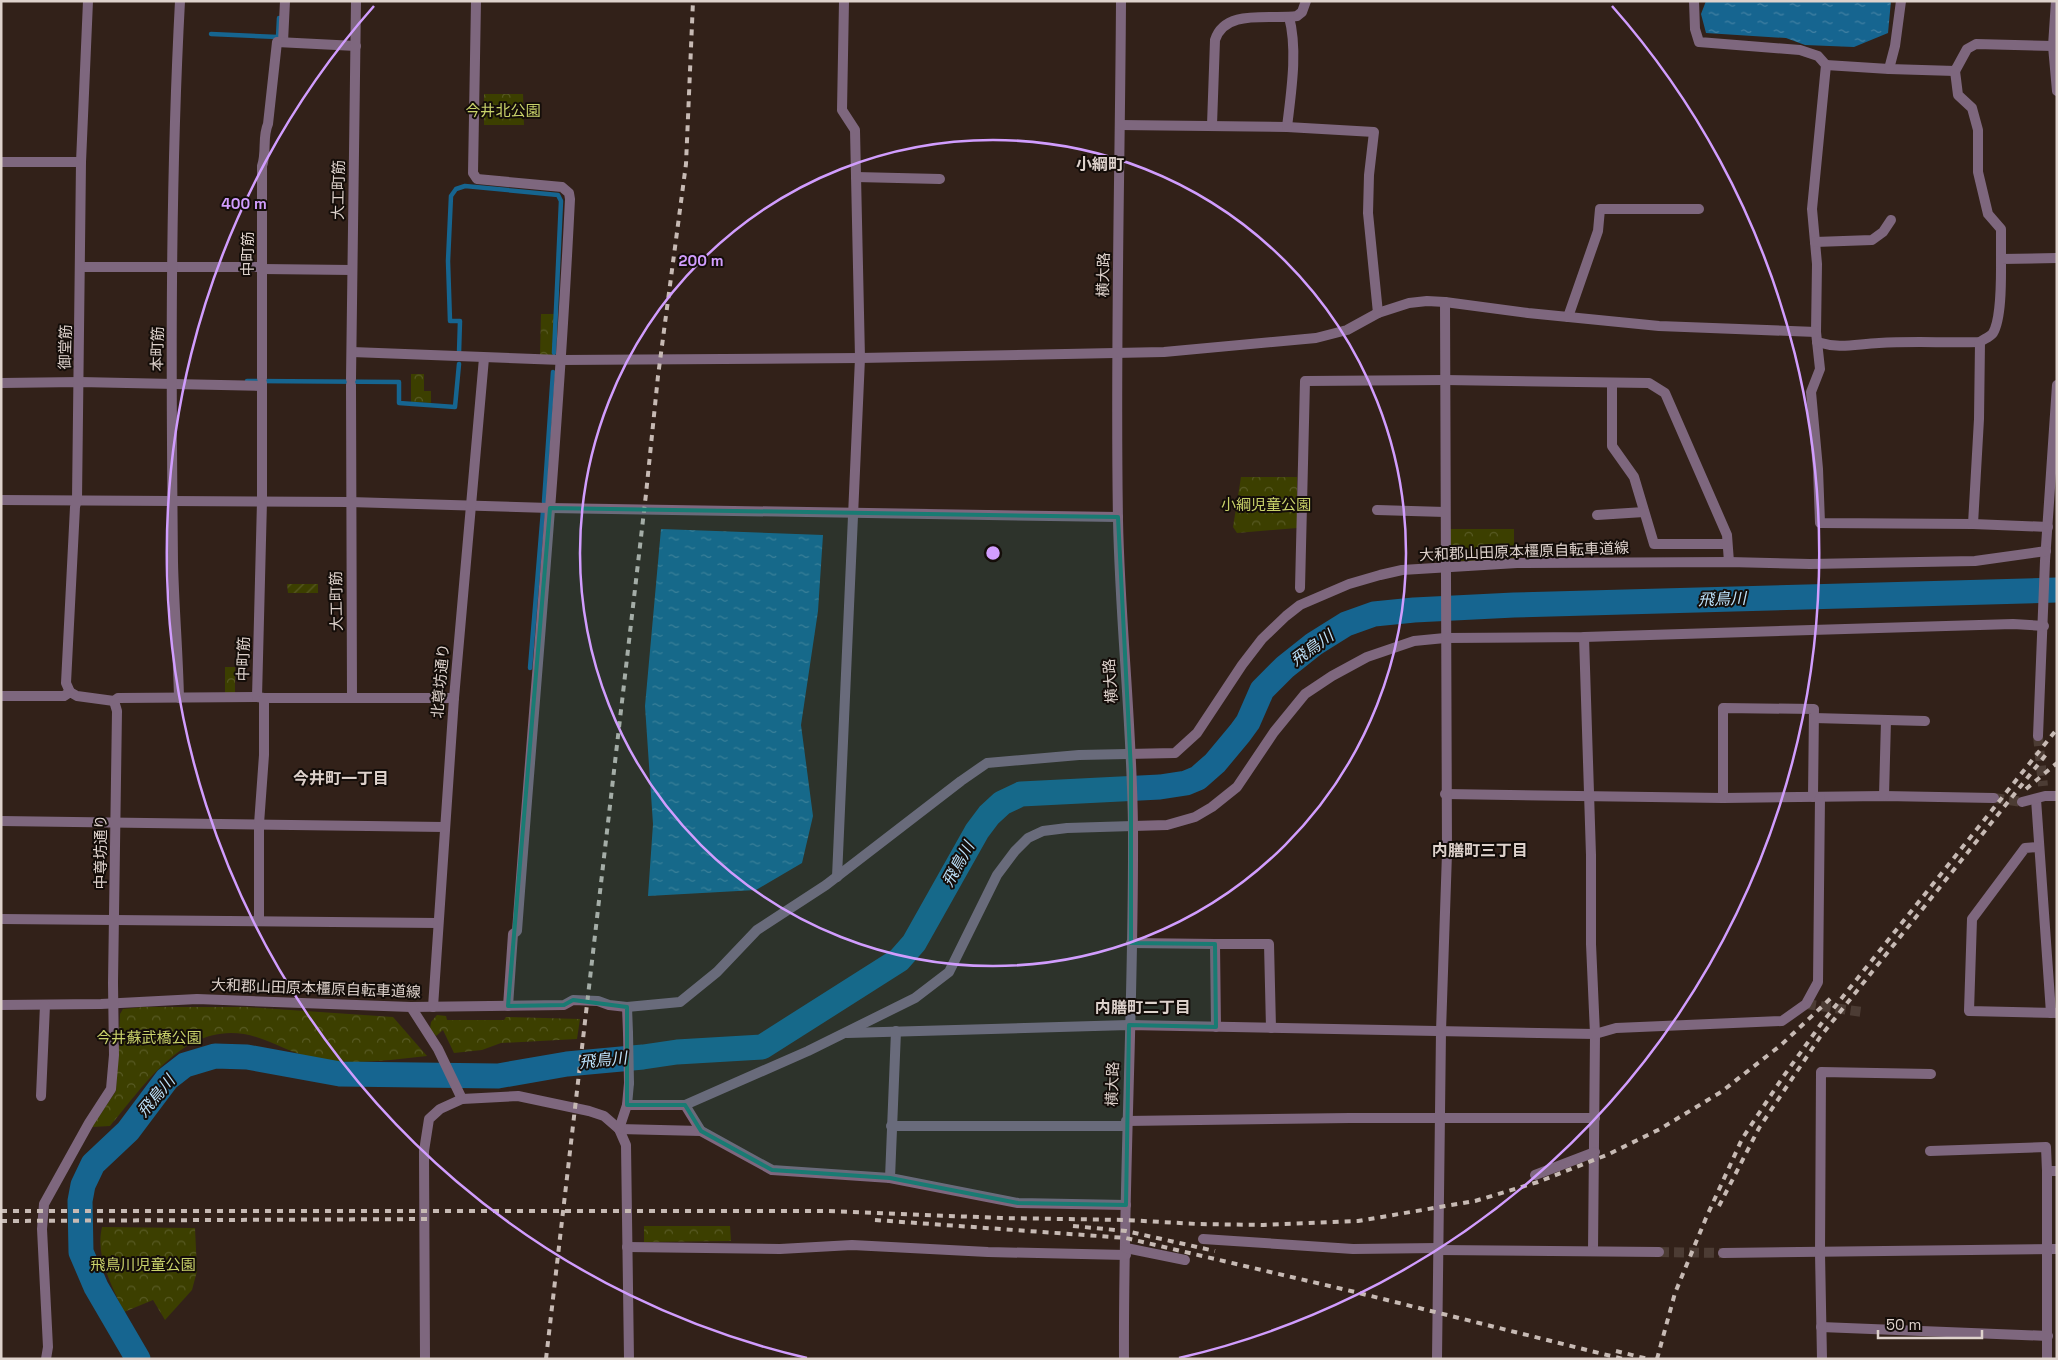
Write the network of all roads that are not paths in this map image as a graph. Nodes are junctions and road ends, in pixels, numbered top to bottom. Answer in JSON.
{"nodes":[{"id":1,"x":88,"y":1,"type":"edge"},
{"id":2,"x":180,"y":1,"type":"edge"},
{"id":3,"x":285,"y":1,"type":"edge"},
{"id":4,"x":356,"y":1,"type":"edge"},
{"id":5,"x":476,"y":1,"type":"edge"},
{"id":6,"x":844,"y":1,"type":"edge"},
{"id":7,"x":1121,"y":1,"type":"edge"},
{"id":8,"x":1306,"y":1,"type":"edge"},
{"id":9,"x":1694,"y":1,"type":"edge"},
{"id":10,"x":1901,"y":1,"type":"edge"},
{"id":11,"x":2056,"y":1,"type":"edge"},
{"id":12,"x":1288,"y":17,"type":"junction"},
{"id":13,"x":280,"y":42,"type":"junction"},
{"id":14,"x":356,"y":46,"type":"junction"},
{"id":15,"x":2053,"y":46,"type":"junction"},
{"id":16,"x":2055,"y":60,"type":"edge"},
{"id":17,"x":1826,"y":65,"type":"junction"},
{"id":18,"x":1889,"y":70,"type":"junction"},
{"id":19,"x":1955,"y":71,"type":"junction"},
{"id":20,"x":2057,"y":91,"type":"edge"},
{"id":21,"x":1120,"y":124,"type":"junction"},
{"id":22,"x":1212,"y":125,"type":"junction"},
{"id":23,"x":1287,"y":127,"type":"junction"},
{"id":24,"x":1,"y":162,"type":"edge"},
{"id":25,"x":81,"y":162,"type":"junction"},
{"id":26,"x":856,"y":177,"type":"junction"},
{"id":27,"x":940,"y":179,"type":"dead end"},
{"id":28,"x":1699,"y":209,"type":"dead end"},
{"id":29,"x":1891,"y":220,"type":"dead end"},
{"id":30,"x":1815,"y":242,"type":"junction"},
{"id":31,"x":2057,"y":258,"type":"edge"},
{"id":32,"x":2001,"y":259,"type":"junction"},
{"id":33,"x":81,"y":267,"type":"junction"},
{"id":34,"x":172,"y":267,"type":"junction"},
{"id":35,"x":262,"y":268,"type":"junction"},
{"id":36,"x":352,"y":270,"type":"junction"},
{"id":37,"x":1444,"y":302,"type":"junction"},
{"id":38,"x":1378,"y":313,"type":"junction"},
{"id":39,"x":1568,"y":317,"type":"junction"},
{"id":40,"x":1817,"y":337,"type":"junction"},
{"id":41,"x":1980,"y":342,"type":"junction"},
{"id":42,"x":352,"y":352,"type":"junction"},
{"id":43,"x":1117,"y":353,"type":"junction"},
{"id":44,"x":484,"y":358,"type":"junction"},
{"id":45,"x":860,"y":358,"type":"junction"},
{"id":46,"x":561,"y":360,"type":"junction"},
{"id":47,"x":1445,"y":380,"type":"junction"},
{"id":48,"x":80,"y":382,"type":"junction"},
{"id":49,"x":262,"y":382,"type":"junction"},
{"id":50,"x":1,"y":383,"type":"edge"},
{"id":51,"x":171,"y":383,"type":"junction"},
{"id":52,"x":1612,"y":383,"type":"junction"},
{"id":53,"x":2057,"y":385,"type":"edge"},
{"id":54,"x":2056,"y":398,"type":"edge"},
{"id":55,"x":2055,"y":453,"type":"edge"},
{"id":56,"x":1,"y":500,"type":"edge"},
{"id":57,"x":77,"y":500,"type":"junction"},
{"id":58,"x":174,"y":501,"type":"junction"},
{"id":59,"x":262,"y":501,"type":"junction"},
{"id":60,"x":350,"y":502,"type":"junction"},
{"id":61,"x":470,"y":505,"type":"junction"},
{"id":62,"x":550,"y":508,"type":"junction"},
{"id":63,"x":1377,"y":510,"type":"dead end"},
{"id":64,"x":1445,"y":512,"type":"junction"},
{"id":65,"x":1644,"y":512,"type":"junction"},
{"id":66,"x":854,"y":513,"type":"junction"},
{"id":67,"x":1597,"y":515,"type":"dead end"},
{"id":68,"x":1118,"y":517,"type":"junction"},
{"id":69,"x":1973,"y":524,"type":"junction"},
{"id":70,"x":2048,"y":527,"type":"junction"},
{"id":71,"x":1727,"y":544,"type":"junction"},
{"id":72,"x":2046,"y":556,"type":"junction"},
{"id":73,"x":1729,"y":562,"type":"junction"},
{"id":74,"x":1445,"y":570,"type":"junction"},
{"id":75,"x":1300,"y":588,"type":"dead end"},
{"id":76,"x":2044,"y":622,"type":"junction"},
{"id":77,"x":1445,"y":634,"type":"junction"},
{"id":78,"x":1584,"y":637,"type":"junction"},
{"id":79,"x":70,"y":692,"type":"junction"},
{"id":80,"x":1,"y":696,"type":"edge"},
{"id":81,"x":260,"y":697,"type":"junction"},
{"id":82,"x":179,"y":698,"type":"junction"},
{"id":83,"x":352,"y":698,"type":"junction"},
{"id":84,"x":454,"y":698,"type":"junction"},
{"id":85,"x":114,"y":701,"type":"junction"},
{"id":86,"x":1814,"y":718,"type":"junction"},
{"id":87,"x":1886,"y":720,"type":"junction"},
{"id":88,"x":1925,"y":721,"type":"dead end"},
{"id":89,"x":2038,"y":736,"type":"tunnel mouth"},
{"id":90,"x":1130,"y":754,"type":"junction"},
{"id":91,"x":1446,"y":794,"type":"junction"},
{"id":92,"x":2042,"y":794,"type":"junction"},
{"id":93,"x":1589,"y":796,"type":"junction"},
{"id":94,"x":1884,"y":796,"type":"junction"},
{"id":95,"x":2057,"y":796,"type":"edge"},
{"id":96,"x":1816,"y":797,"type":"junction"},
{"id":97,"x":1723,"y":798,"type":"junction"},
{"id":98,"x":1994,"y":798,"type":"tunnel mouth"},
{"id":99,"x":2022,"y":802,"type":"tunnel mouth"},
{"id":100,"x":1,"y":821,"type":"edge"},
{"id":101,"x":115,"y":823,"type":"junction"},
{"id":102,"x":259,"y":824,"type":"junction"},
{"id":103,"x":1133,"y":826,"type":"junction"},
{"id":104,"x":444,"y":827,"type":"junction"},
{"id":105,"x":2038,"y":847,"type":"junction"},
{"id":106,"x":837,"y":877,"type":"junction"},
{"id":107,"x":1,"y":919,"type":"edge"},
{"id":108,"x":114,"y":919,"type":"junction"},
{"id":109,"x":259,"y":921,"type":"junction"},
{"id":110,"x":438,"y":923,"type":"junction"},
{"id":111,"x":1131,"y":943,"type":"junction"},
{"id":112,"x":1215,"y":944,"type":"junction"},
{"id":113,"x":113,"y":1003,"type":"junction"},
{"id":114,"x":1,"y":1005,"type":"edge"},
{"id":115,"x":45,"y":1005,"type":"junction"},
{"id":116,"x":433,"y":1006,"type":"junction"},
{"id":117,"x":508,"y":1006,"type":"junction"},
{"id":118,"x":628,"y":1006,"type":"junction"},
{"id":119,"x":411,"y":1007,"type":"junction"},
{"id":120,"x":2054,"y":1013,"type":"edge"},
{"id":121,"x":1130,"y":1024,"type":"junction"},
{"id":122,"x":1216,"y":1027,"type":"junction"},
{"id":123,"x":1271,"y":1028,"type":"junction"},
{"id":124,"x":896,"y":1031,"type":"junction"},
{"id":125,"x":1441,"y":1031,"type":"junction"},
{"id":126,"x":847,"y":1033,"type":"junction"},
{"id":127,"x":1595,"y":1034,"type":"junction"},
{"id":128,"x":1931,"y":1074,"type":"dead end"},
{"id":129,"x":41,"y":1096,"type":"dead end"},
{"id":130,"x":461,"y":1096,"type":"junction"},
{"id":131,"x":627,"y":1105,"type":"junction"},
{"id":132,"x":685,"y":1105,"type":"junction"},
{"id":133,"x":1441,"y":1118,"type":"junction"},
{"id":134,"x":1595,"y":1118,"type":"junction"},
{"id":135,"x":1126,"y":1124,"type":"junction"},
{"id":136,"x":891,"y":1126,"type":"junction"},
{"id":137,"x":619,"y":1129,"type":"junction"},
{"id":138,"x":701,"y":1131,"type":"junction"},
{"id":139,"x":1930,"y":1151,"type":"dead end"},
{"id":140,"x":1595,"y":1152,"type":"junction"},
{"id":141,"x":2052,"y":1171,"type":"edge"},
{"id":142,"x":1535,"y":1175,"type":"dead end"},
{"id":143,"x":890,"y":1178,"type":"junction"},
{"id":144,"x":1126,"y":1206,"type":"junction"},
{"id":145,"x":1203,"y":1239,"type":"dead end"},
{"id":146,"x":627,"y":1247,"type":"junction"},
{"id":147,"x":1438,"y":1249,"type":"junction"},
{"id":148,"x":2052,"y":1249,"type":"edge"},
{"id":149,"x":1593,"y":1251,"type":"junction"},
{"id":150,"x":1126,"y":1252,"type":"junction"},
{"id":151,"x":1660,"y":1252,"type":"tunnel mouth"},
{"id":152,"x":1820,"y":1252,"type":"junction"},
{"id":153,"x":1723,"y":1253,"type":"tunnel mouth"},
{"id":154,"x":1185,"y":1260,"type":"dead end"},
{"id":155,"x":1820,"y":1328,"type":"junction"},
{"id":156,"x":2048,"y":1336,"type":"junction"},
{"id":157,"x":46,"y":1359,"type":"edge"},
{"id":158,"x":425,"y":1359,"type":"edge"},
{"id":159,"x":629,"y":1359,"type":"edge"},
{"id":160,"x":1124,"y":1359,"type":"edge"},
{"id":161,"x":1437,"y":1359,"type":"edge"},
{"id":162,"x":1822,"y":1359,"type":"edge"},
{"id":163,"x":2047,"y":1359,"type":"edge"}],
"edges":[{"from":1,"to":25,"type":"street","name":"御堂筋"},
{"from":2,"to":34,"type":"street","name":"本町筋"},
{"from":3,"to":13,"type":"street","name":"中町筋"},
{"from":4,"to":14,"type":"street","name":"大工町筋"},
{"from":5,"to":46,"type":"street"},
{"from":6,"to":26,"type":"street"},
{"from":7,"to":21,"type":"street","name":"横大路"},
{"from":8,"to":12,"type":"street"},
{"from":9,"to":17,"type":"street"},
{"from":10,"to":18,"type":"street"},
{"from":11,"to":15,"type":"street"},
{"from":12,"to":22,"type":"street"},
{"from":12,"to":23,"type":"street"},
{"from":13,"to":14,"type":"street"},
{"from":13,"to":35,"type":"street","name":"中町筋"},
{"from":14,"to":36,"type":"street","name":"大工町筋"},
{"from":15,"to":16,"type":"street"},
{"from":15,"to":19,"type":"street"},
{"from":16,"to":20,"type":"street"},
{"from":17,"to":18,"type":"street"},
{"from":17,"to":30,"type":"street"},
{"from":18,"to":19,"type":"street"},
{"from":19,"to":32,"type":"street"},
{"from":21,"to":22,"type":"street"},
{"from":21,"to":43,"type":"street","name":"横大路"},
{"from":22,"to":23,"type":"street"},
{"from":23,"to":38,"type":"street"},
{"from":24,"to":25,"type":"street"},
{"from":25,"to":33,"type":"street","name":"御堂筋"},
{"from":26,"to":27,"type":"street"},
{"from":26,"to":45,"type":"street"},
{"from":28,"to":39,"type":"street"},
{"from":29,"to":30,"type":"street"},
{"from":30,"to":40,"type":"street"},
{"from":31,"to":32,"type":"street"},
{"from":32,"to":41,"type":"street"},
{"from":33,"to":34,"type":"street"},
{"from":33,"to":48,"type":"street","name":"御堂筋"},
{"from":34,"to":35,"type":"street"},
{"from":34,"to":51,"type":"street","name":"本町筋"},
{"from":35,"to":36,"type":"street"},
{"from":35,"to":49,"type":"street","name":"中町筋"},
{"from":36,"to":42,"type":"street","name":"大工町筋"},
{"from":37,"to":38,"type":"street"},
{"from":37,"to":39,"type":"street"},
{"from":37,"to":47,"type":"street"},
{"from":38,"to":43,"type":"street"},
{"from":39,"to":40,"type":"street"},
{"from":40,"to":41,"type":"street"},
{"from":40,"to":69,"type":"street"},
{"from":41,"to":69,"type":"street"},
{"from":42,"to":44,"type":"street"},
{"from":42,"to":60,"type":"street","name":"大工町筋"},
{"from":43,"to":45,"type":"street"},
{"from":43,"to":68,"type":"street","name":"横大路"},
{"from":44,"to":46,"type":"street"},
{"from":44,"to":61,"type":"street","name":"北尊坊通り"},
{"from":45,"to":46,"type":"street"},
{"from":45,"to":66,"type":"street"},
{"from":46,"to":62,"type":"street"},
{"from":47,"to":52,"type":"street"},
{"from":47,"to":64,"type":"street"},
{"from":47,"to":75,"type":"street"},
{"from":48,"to":50,"type":"street"},
{"from":48,"to":51,"type":"street"},
{"from":48,"to":57,"type":"street","name":"御堂筋"},
{"from":49,"to":51,"type":"street"},
{"from":49,"to":59,"type":"street","name":"中町筋"},
{"from":51,"to":58,"type":"street","name":"本町筋"},
{"from":52,"to":65,"type":"street"},
{"from":52,"to":71,"type":"street"},
{"from":53,"to":54,"type":"street"},
{"from":54,"to":55,"type":"street"},
{"from":55,"to":70,"type":"street"},
{"from":56,"to":57,"type":"street"},
{"from":57,"to":58,"type":"street"},
{"from":57,"to":79,"type":"street","name":"御堂筋"},
{"from":58,"to":59,"type":"street"},
{"from":58,"to":82,"type":"street","name":"本町筋"},
{"from":59,"to":60,"type":"street"},
{"from":59,"to":81,"type":"street","name":"中町筋"},
{"from":60,"to":61,"type":"street"},
{"from":60,"to":83,"type":"street","name":"大工町筋"},
{"from":61,"to":62,"type":"street"},
{"from":61,"to":84,"type":"street","name":"北尊坊通り"},
{"from":62,"to":66,"type":"street"},
{"from":62,"to":117,"type":"street"},
{"from":63,"to":64,"type":"street"},
{"from":64,"to":74,"type":"street"},
{"from":65,"to":67,"type":"street"},
{"from":65,"to":71,"type":"street"},
{"from":66,"to":68,"type":"street"},
{"from":66,"to":106,"type":"street"},
{"from":68,"to":90,"type":"street","name":"横大路"},
{"from":69,"to":70,"type":"street"},
{"from":70,"to":72,"type":"street"},
{"from":71,"to":73,"type":"street"},
{"from":72,"to":73,"type":"street","name":"大和郡山田原本橿原自転車道線"},
{"from":72,"to":76,"type":"street"},
{"from":73,"to":74,"type":"street","name":"大和郡山田原本橿原自転車道線"},
{"from":74,"to":77,"type":"street"},
{"from":74,"to":90,"type":"street","name":"大和郡山田原本橿原自転車道線"},
{"from":76,"to":78,"type":"street"},
{"from":76,"to":89,"type":"street"},
{"from":77,"to":78,"type":"street"},
{"from":77,"to":91,"type":"street"},
{"from":77,"to":103,"type":"street"},
{"from":78,"to":93,"type":"street"},
{"from":79,"to":80,"type":"street"},
{"from":79,"to":85,"type":"street"},
{"from":81,"to":82,"type":"street"},
{"from":81,"to":83,"type":"street"},
{"from":81,"to":102,"type":"street","name":"中町筋"},
{"from":82,"to":85,"type":"street"},
{"from":83,"to":84,"type":"street"},
{"from":84,"to":104,"type":"street","name":"北尊坊通り"},
{"from":85,"to":101,"type":"street","name":"中尊坊通り"},
{"from":86,"to":87,"type":"street"},
{"from":86,"to":96,"type":"street"},
{"from":86,"to":97,"type":"street"},
{"from":87,"to":88,"type":"street"},
{"from":87,"to":94,"type":"street"},
{"from":90,"to":103,"type":"street","name":"横大路"},
{"from":90,"to":106,"type":"street","name":"大和郡山田原本橿原自転車道線"},
{"from":91,"to":93,"type":"street"},
{"from":91,"to":125,"type":"street"},
{"from":92,"to":95,"type":"street"},
{"from":92,"to":99,"type":"street"},
{"from":92,"to":105,"type":"street"},
{"from":93,"to":97,"type":"street"},
{"from":93,"to":127,"type":"street"},
{"from":94,"to":96,"type":"street"},
{"from":94,"to":98,"type":"street"},
{"from":96,"to":97,"type":"street"},
{"from":96,"to":127,"type":"street"},
{"from":100,"to":101,"type":"street"},
{"from":101,"to":102,"type":"street"},
{"from":101,"to":108,"type":"street","name":"中尊坊通り"},
{"from":102,"to":104,"type":"street"},
{"from":102,"to":109,"type":"street","name":"中町筋"},
{"from":103,"to":111,"type":"street","name":"横大路"},
{"from":103,"to":126,"type":"street"},
{"from":104,"to":110,"type":"street","name":"北尊坊通り"},
{"from":105,"to":120,"type":"street"},
{"from":105,"to":120,"type":"street"},
{"from":106,"to":118,"type":"street","name":"大和郡山田原本橿原自転車道線"},
{"from":107,"to":108,"type":"street"},
{"from":108,"to":109,"type":"street"},
{"from":108,"to":113,"type":"street","name":"中尊坊通り"},
{"from":109,"to":110,"type":"street"},
{"from":110,"to":116,"type":"street","name":"北尊坊通り"},
{"from":111,"to":112,"type":"street"},
{"from":111,"to":121,"type":"street","name":"横大路"},
{"from":112,"to":122,"type":"street"},
{"from":112,"to":123,"type":"street"},
{"from":113,"to":115,"type":"street","name":"大和郡山田原本橿原自転車道線"},
{"from":113,"to":119,"type":"street","name":"大和郡山田原本橿原自転車道線"},
{"from":113,"to":157,"type":"street","name":"中尊坊通り"},
{"from":114,"to":115,"type":"street","name":"大和郡山田原本橿原自転車道線"},
{"from":115,"to":129,"type":"street"},
{"from":116,"to":117,"type":"street","name":"大和郡山田原本橿原自転車道線"},
{"from":116,"to":119,"type":"street","name":"大和郡山田原本橿原自転車道線"},
{"from":117,"to":118,"type":"street","name":"大和郡山田原本橿原自転車道線"},
{"from":118,"to":131,"type":"street"},
{"from":119,"to":130,"type":"street"},
{"from":121,"to":122,"type":"street"},
{"from":121,"to":124,"type":"street"},
{"from":121,"to":135,"type":"street","name":"横大路"},
{"from":122,"to":123,"type":"street"},
{"from":123,"to":125,"type":"street"},
{"from":124,"to":126,"type":"street"},
{"from":124,"to":136,"type":"street"},
{"from":125,"to":127,"type":"street"},
{"from":125,"to":133,"type":"street"},
{"from":126,"to":132,"type":"street"},
{"from":127,"to":134,"type":"street"},
{"from":128,"to":152,"type":"street"},
{"from":130,"to":137,"type":"street"},
{"from":130,"to":158,"type":"street"},
{"from":131,"to":132,"type":"street"},
{"from":131,"to":137,"type":"street"},
{"from":132,"to":138,"type":"street"},
{"from":133,"to":134,"type":"street"},
{"from":133,"to":135,"type":"street"},
{"from":133,"to":147,"type":"street"},
{"from":134,"to":140,"type":"street"},
{"from":135,"to":136,"type":"street"},
{"from":135,"to":144,"type":"street","name":"横大路"},
{"from":136,"to":143,"type":"street"},
{"from":137,"to":138,"type":"street"},
{"from":137,"to":146,"type":"street"},
{"from":138,"to":143,"type":"street"},
{"from":139,"to":141,"type":"street"},
{"from":140,"to":142,"type":"street"},
{"from":140,"to":149,"type":"street"},
{"from":141,"to":148,"type":"street"},
{"from":143,"to":144,"type":"street"},
{"from":144,"to":150,"type":"street","name":"横大路"},
{"from":145,"to":147,"type":"street"},
{"from":146,"to":150,"type":"street"},
{"from":146,"to":159,"type":"street"},
{"from":147,"to":149,"type":"street"},
{"from":147,"to":161,"type":"street"},
{"from":148,"to":152,"type":"street"},
{"from":148,"to":156,"type":"street"},
{"from":149,"to":151,"type":"street"},
{"from":150,"to":154,"type":"street"},
{"from":150,"to":160,"type":"street","name":"横大路"},
{"from":152,"to":153,"type":"street"},
{"from":152,"to":155,"type":"street"},
{"from":155,"to":156,"type":"street"},
{"from":155,"to":162,"type":"street"},
{"from":156,"to":163,"type":"street"}]}
